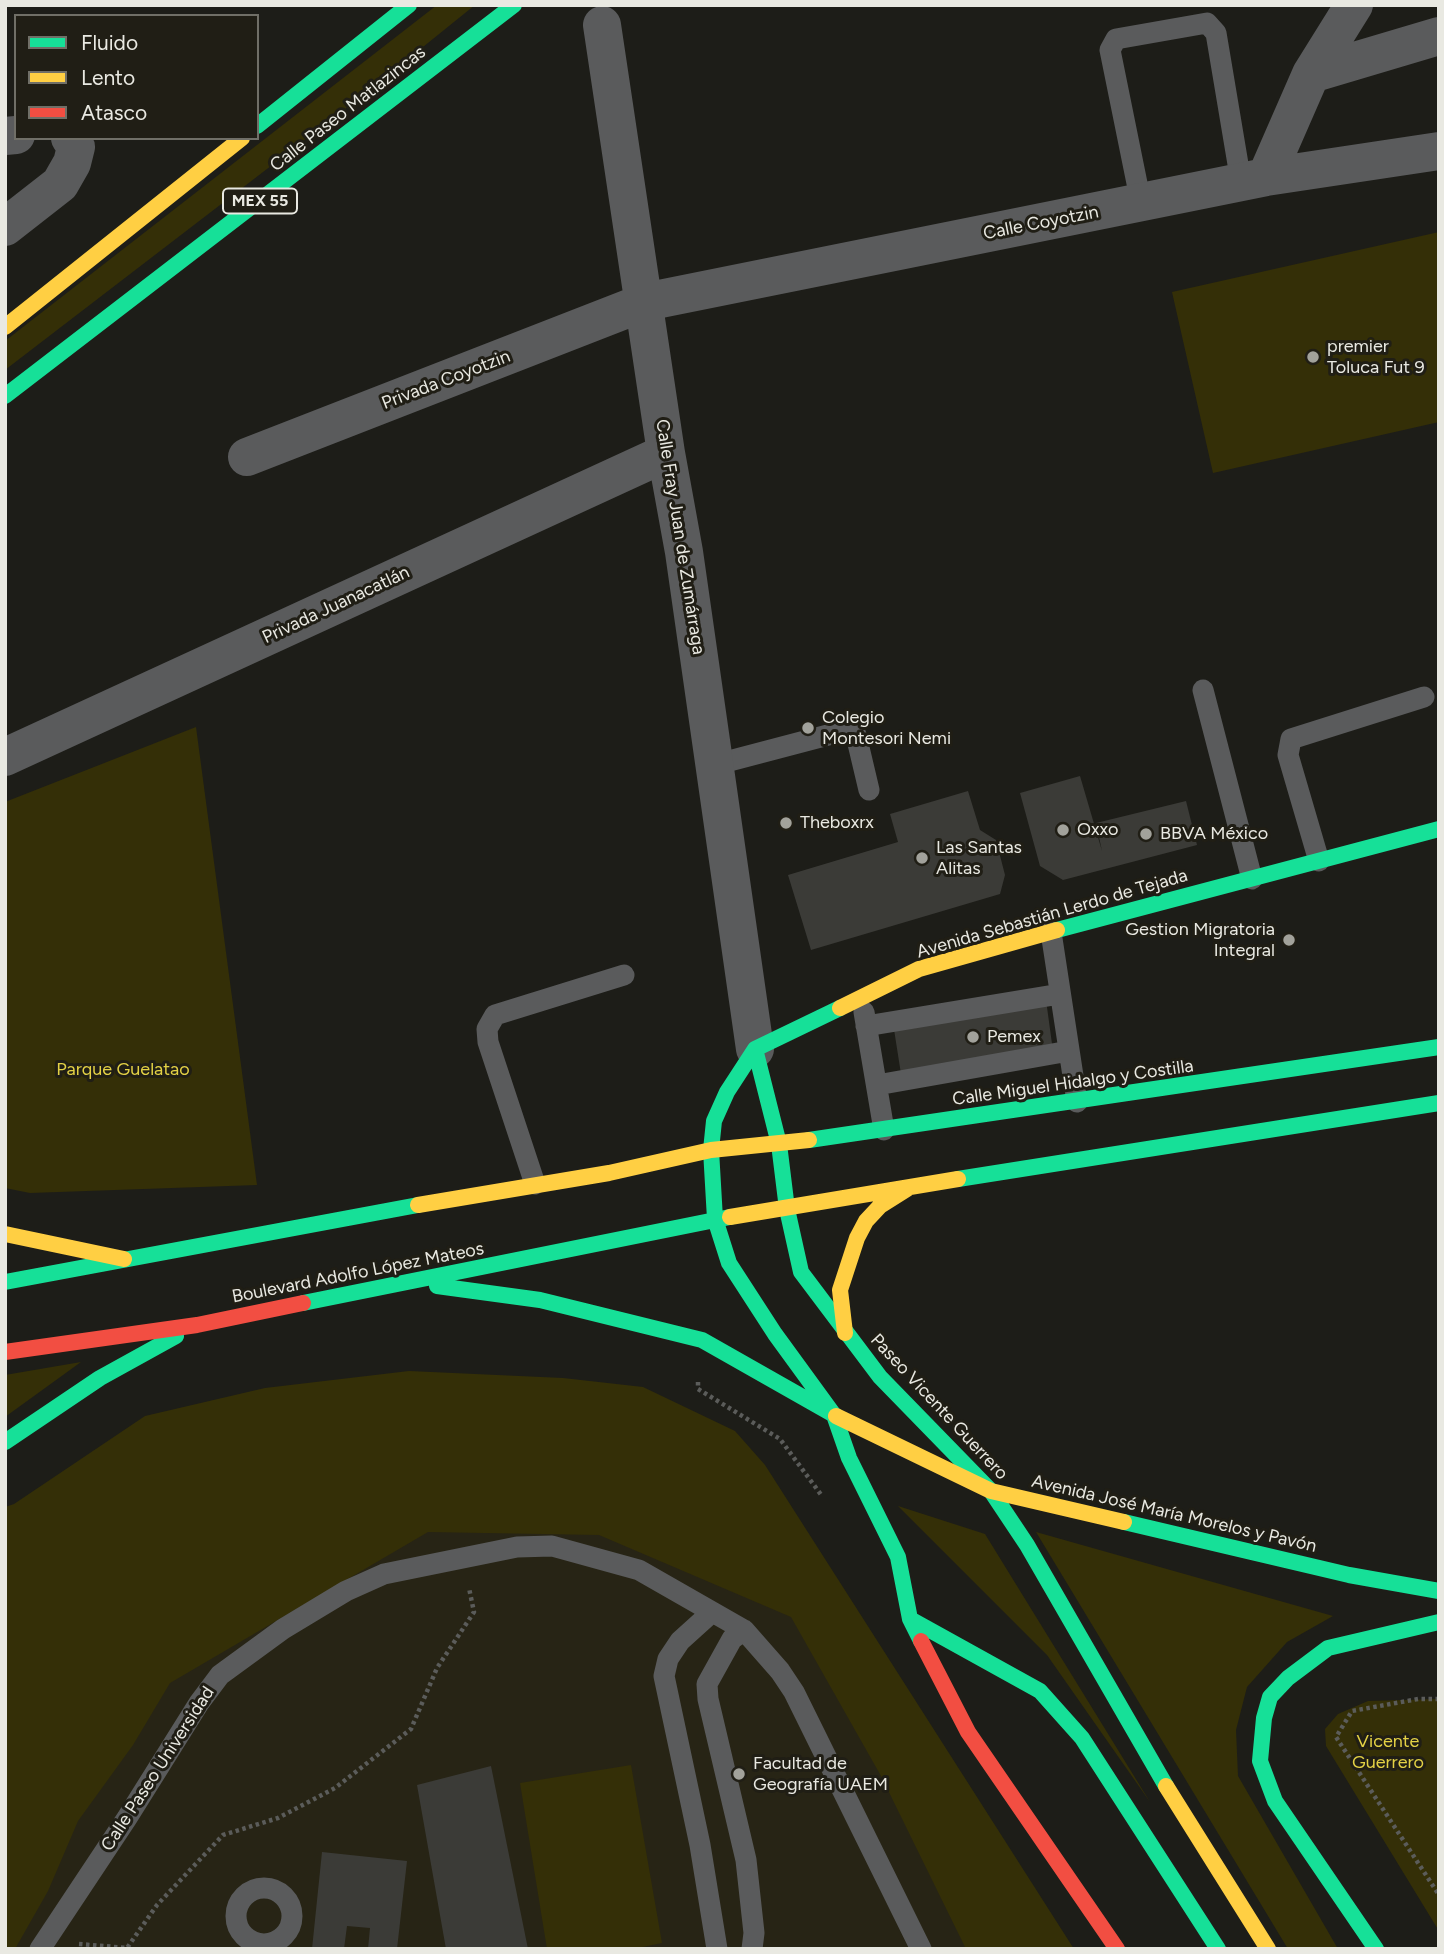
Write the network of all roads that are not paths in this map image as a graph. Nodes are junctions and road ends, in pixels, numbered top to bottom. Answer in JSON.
{"nodes":[{"id":1,"x":410,"y":5,"type":"edge"},
{"id":2,"x":514,"y":5,"type":"edge"},
{"id":3,"x":1354,"y":5,"type":"edge"},
{"id":4,"x":603,"y":25,"type":"dead end"},
{"id":5,"x":1439,"y":36,"type":"edge"},
{"id":6,"x":1311,"y":74,"type":"junction"},
{"id":7,"x":259,"y":124,"type":"edge"},
{"id":8,"x":71,"y":140,"type":"edge"},
{"id":9,"x":239,"y":140,"type":"edge"},
{"id":10,"x":1439,"y":151,"type":"edge"},
{"id":11,"x":1253,"y":180,"type":"junction"},
{"id":12,"x":1141,"y":203,"type":"junction"},
{"id":13,"x":5,"y":227,"type":"edge"},
{"id":14,"x":645,"y":302,"type":"junction"},
{"id":15,"x":5,"y":327,"type":"edge"},
{"id":16,"x":5,"y":396,"type":"edge"},
{"id":17,"x":666,"y":453,"type":"junction"},
{"id":18,"x":247,"y":457,"type":"dead end"},
{"id":19,"x":1203,"y":690,"type":"dead end"},
{"id":20,"x":1424,"y":697,"type":"dead end"},
{"id":21,"x":5,"y":757,"type":"edge"},
{"id":22,"x":714,"y":765,"type":"junction"},
{"id":23,"x":869,"y":790,"type":"dead end"},
{"id":24,"x":1439,"y":829,"type":"edge"},
{"id":25,"x":1319,"y":861,"type":"junction"},
{"id":26,"x":1252,"y":878,"type":"junction"},
{"id":27,"x":1051,"y":932,"type":"junction"},
{"id":28,"x":624,"y":975,"type":"dead end"},
{"id":29,"x":1060,"y":994,"type":"junction"},
{"id":30,"x":862,"y":996,"type":"junction"},
{"id":31,"x":866,"y":1026,"type":"junction"},
{"id":32,"x":1439,"y":1047,"type":"edge"},
{"id":33,"x":755,"y":1049,"type":"junction"},
{"id":34,"x":1069,"y":1051,"type":"junction"},
{"id":35,"x":877,"y":1084,"type":"junction"},
{"id":36,"x":1077,"y":1102,"type":"junction"},
{"id":37,"x":1439,"y":1103,"type":"edge"},
{"id":38,"x":884,"y":1130,"type":"junction"},
{"id":39,"x":779,"y":1144,"type":"junction"},
{"id":40,"x":711,"y":1150,"type":"junction"},
{"id":41,"x":536,"y":1184,"type":"junction"},
{"id":42,"x":913,"y":1186,"type":"junction"},
{"id":43,"x":787,"y":1209,"type":"junction"},
{"id":44,"x":715,"y":1219,"type":"junction"},
{"id":45,"x":5,"y":1234,"type":"edge"},
{"id":46,"x":124,"y":1259,"type":"junction"},
{"id":47,"x":5,"y":1282,"type":"edge"},
{"id":48,"x":407,"y":1282,"type":"junction"},
{"id":49,"x":197,"y":1325,"type":"junction"},
{"id":50,"x":845,"y":1332,"type":"junction"},
{"id":51,"x":5,"y":1352,"type":"edge"},
{"id":52,"x":834,"y":1415,"type":"junction"},
{"id":53,"x":5,"y":1442,"type":"edge"},
{"id":54,"x":991,"y":1492,"type":"junction"},
{"id":55,"x":1439,"y":1591,"type":"edge"},
{"id":56,"x":710,"y":1613,"type":"junction"},
{"id":57,"x":910,"y":1619,"type":"junction"},
{"id":58,"x":1439,"y":1622,"type":"edge"},
{"id":59,"x":744,"y":1630,"type":"junction"},
{"id":60,"x":42,"y":1945,"type":"edge"},
{"id":61,"x":717,"y":1949,"type":"edge"},
{"id":62,"x":752,"y":1949,"type":"edge"},
{"id":63,"x":921,"y":1949,"type":"edge"},
{"id":64,"x":1117,"y":1949,"type":"edge"},
{"id":65,"x":1217,"y":1949,"type":"edge"},
{"id":66,"x":1268,"y":1949,"type":"edge"},
{"id":67,"x":1376,"y":1949,"type":"edge"}],
"edges":[{"from":1,"to":7,"type":"main road"},
{"from":2,"to":16,"type":"main road","name":"Calle Paseo Matlazincas","number":"MEX 55"},
{"from":3,"to":6,"type":"street"},
{"from":4,"to":14,"type":"street","name":"Calle Fray Juan de Zumárraga"},
{"from":5,"to":6,"type":"street"},
{"from":6,"to":11,"type":"street"},
{"from":8,"to":13,"type":"street"},
{"from":9,"to":15,"type":"main road"},
{"from":10,"to":11,"type":"street","name":"Calle Coyotzin"},
{"from":11,"to":12,"type":"street","name":"Calle Coyotzin"},
{"from":11,"to":12,"type":"lane"},
{"from":12,"to":14,"type":"street","name":"Calle Coyotzin"},
{"from":14,"to":17,"type":"street","name":"Calle Fray Juan de Zumárraga"},
{"from":14,"to":18,"type":"street","name":"Privada Coyotzin"},
{"from":17,"to":21,"type":"street","name":"Privada Juanacatlán"},
{"from":17,"to":22,"type":"street","name":"Calle Fray Juan de Zumárraga"},
{"from":19,"to":26,"type":"lane"},
{"from":20,"to":25,"type":"lane"},
{"from":22,"to":23,"type":"lane"},
{"from":22,"to":33,"type":"street","name":"Calle Fray Juan de Zumárraga"},
{"from":24,"to":25,"type":"main road","name":"Avenida Sebastián Lerdo de Tejada"},
{"from":25,"to":26,"type":"main road","name":"Avenida Sebastián Lerdo de Tejada"},
{"from":26,"to":27,"type":"main road","name":"Avenida Sebastián Lerdo de Tejada"},
{"from":27,"to":29,"type":"lane"},
{"from":27,"to":30,"type":"main road","name":"Avenida Sebastián Lerdo de Tejada"},
{"from":28,"to":41,"type":"lane"},
{"from":29,"to":31,"type":"lane"},
{"from":29,"to":34,"type":"lane"},
{"from":30,"to":31,"type":"lane"},
{"from":30,"to":33,"type":"main road","name":"Avenida Sebastián Lerdo de Tejada"},
{"from":31,"to":35,"type":"lane"},
{"from":32,"to":36,"type":"main road","name":"Calle Miguel Hidalgo y Costilla"},
{"from":33,"to":39,"type":"main road","name":"Paseo Vicente Guerrero"},
{"from":33,"to":40,"type":"main road","name":"Avenida Sebastián Lerdo de Tejada"},
{"from":34,"to":35,"type":"lane"},
{"from":34,"to":36,"type":"lane"},
{"from":35,"to":38,"type":"lane"},
{"from":36,"to":38,"type":"main road","name":"Calle Miguel Hidalgo y Costilla"},
{"from":37,"to":42,"type":"main road"},
{"from":38,"to":39,"type":"main road","name":"Calle Miguel Hidalgo y Costilla"},
{"from":39,"to":40,"type":"main road","name":"Calle Miguel Hidalgo y Costilla"},
{"from":39,"to":43,"type":"main road","name":"Paseo Vicente Guerrero"},
{"from":40,"to":41,"type":"main road"},
{"from":40,"to":44,"type":"main road"},
{"from":41,"to":46,"type":"main road"},
{"from":42,"to":43,"type":"main road"},
{"from":42,"to":50,"type":"main road"},
{"from":43,"to":44,"type":"main road"},
{"from":43,"to":50,"type":"main road","name":"Paseo Vicente Guerrero"},
{"from":44,"to":48,"type":"main road","name":"Boulevard Adolfo López Mateos"},
{"from":44,"to":52,"type":"main road"},
{"from":45,"to":46,"type":"main road"},
{"from":46,"to":47,"type":"main road"},
{"from":48,"to":49,"type":"main road","name":"Boulevard Adolfo López Mateos"},
{"from":48,"to":52,"type":"main road"},
{"from":49,"to":51,"type":"main road","name":"Boulevard Adolfo López Mateos"},
{"from":49,"to":53,"type":"main road"},
{"from":50,"to":54,"type":"main road","name":"Paseo Vicente Guerrero"},
{"from":52,"to":54,"type":"main road","name":"Avenida José María Morelos y Pavón"},
{"from":52,"to":57,"type":"main road"},
{"from":54,"to":55,"type":"main road","name":"Avenida José María Morelos y Pavón"},
{"from":54,"to":66,"type":"main road","name":"Paseo Vicente Guerrero"},
{"from":56,"to":59,"type":"lane","name":"Calle Paseo Universidad"},
{"from":56,"to":60,"type":"lane","name":"Calle Paseo Universidad"},
{"from":56,"to":61,"type":"lane"},
{"from":57,"to":64,"type":"main road"},
{"from":57,"to":65,"type":"main road"},
{"from":58,"to":67,"type":"main road"},
{"from":59,"to":62,"type":"lane"},
{"from":59,"to":63,"type":"lane","name":"Calle Paseo Universidad"}]}
